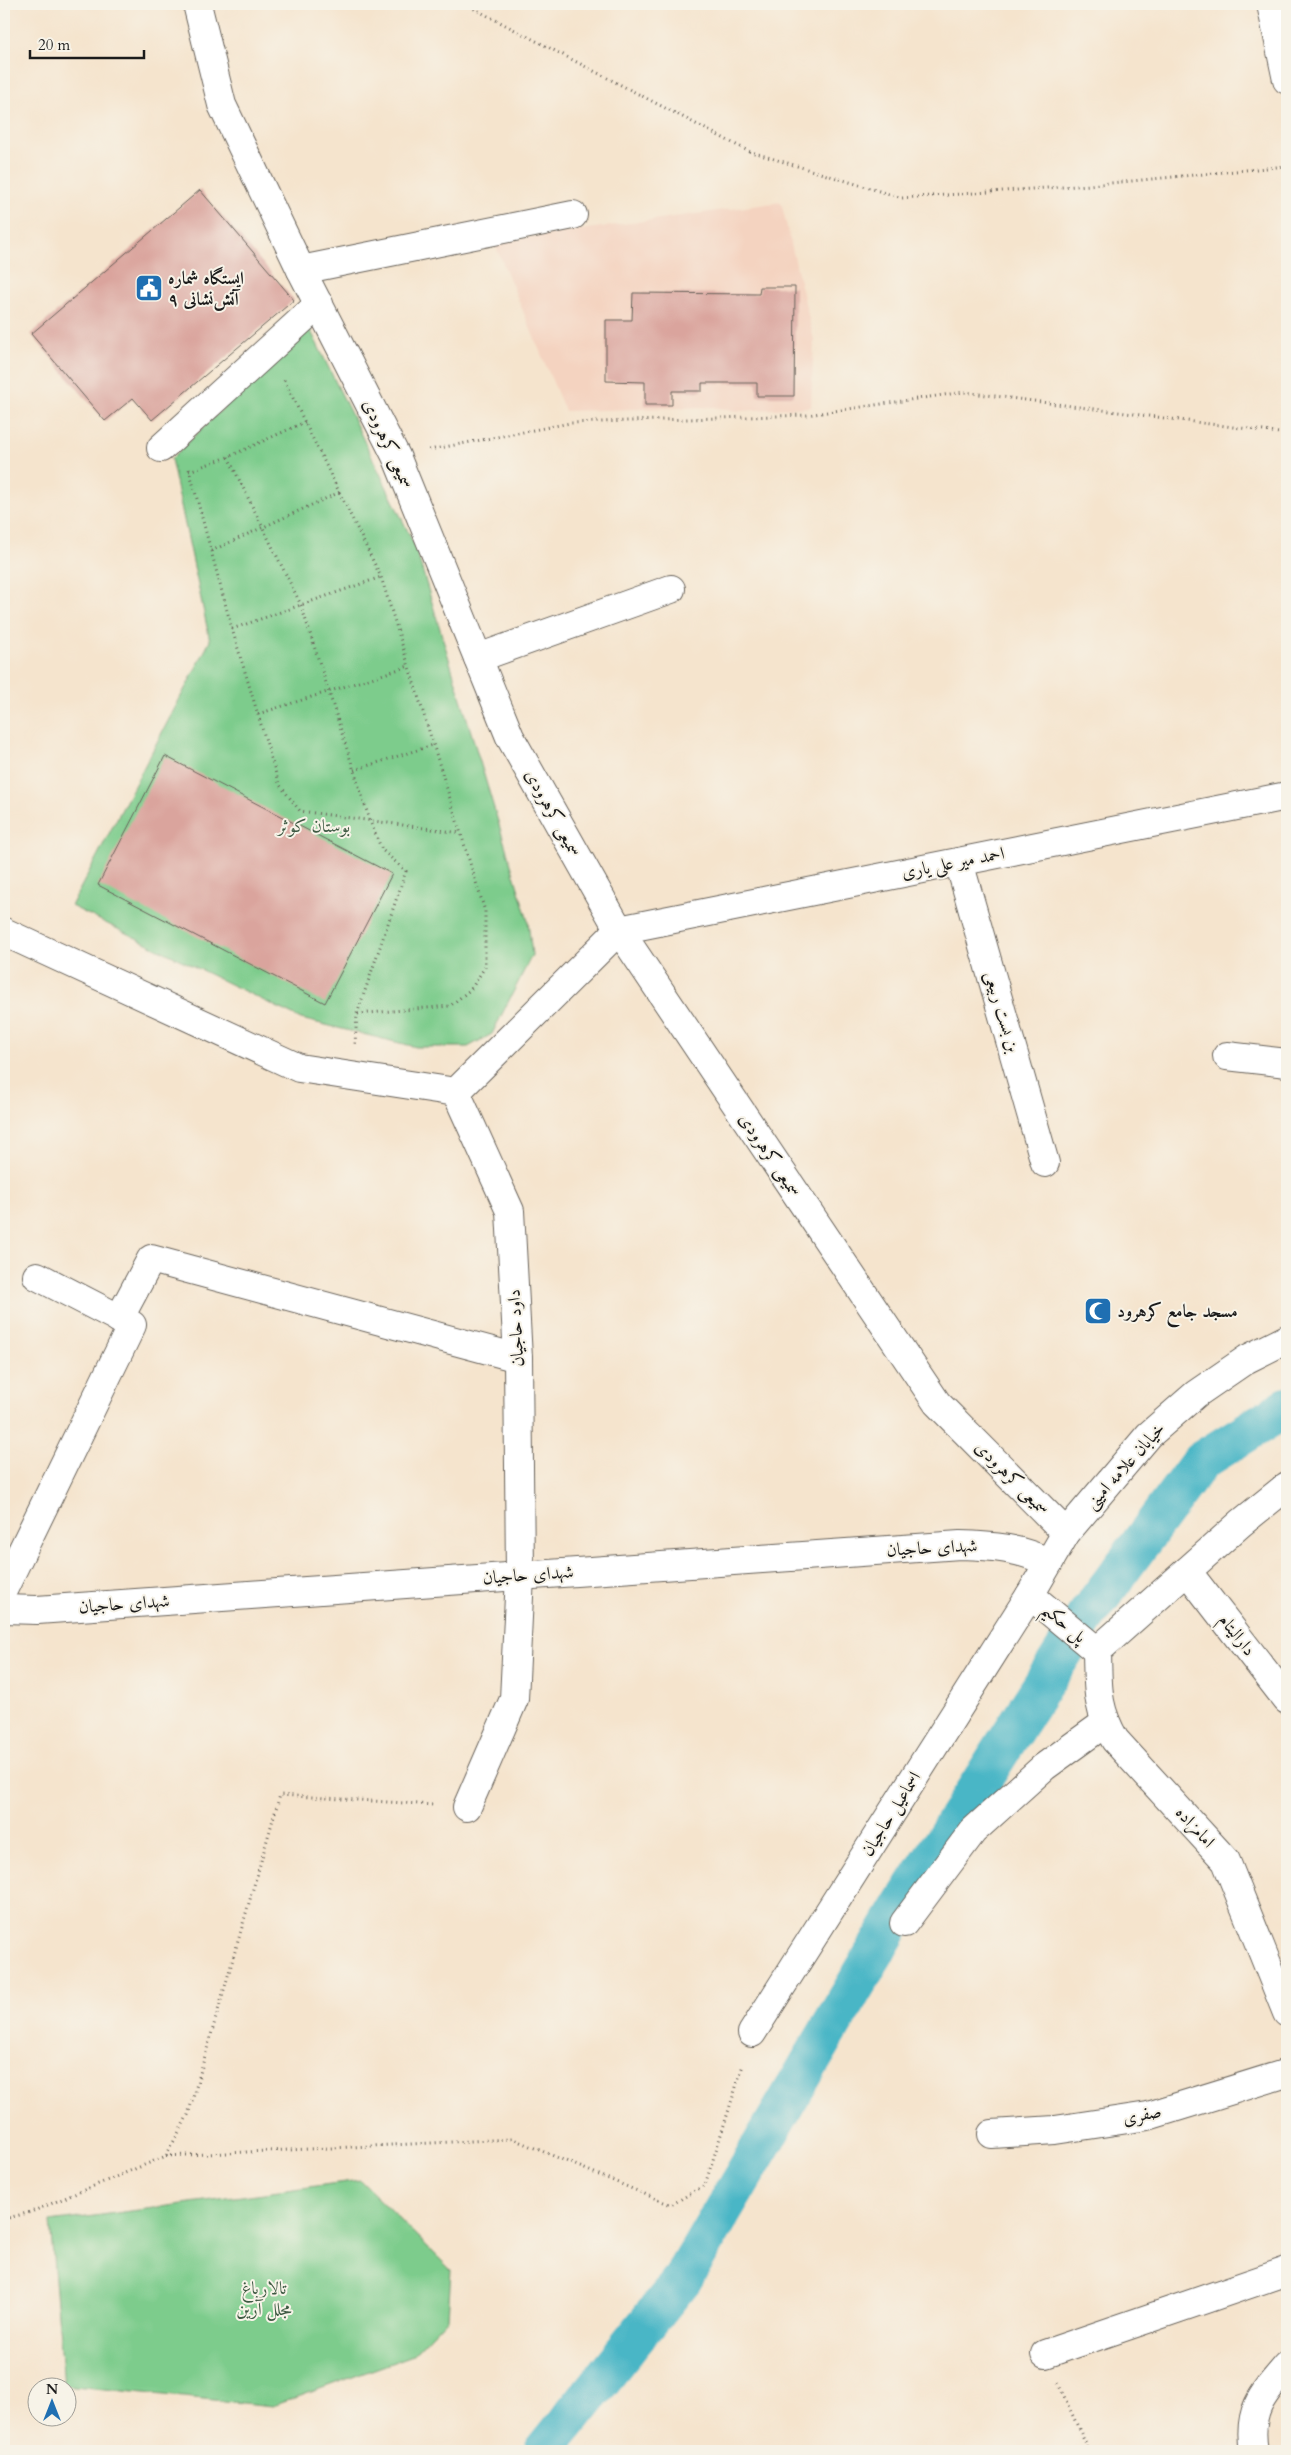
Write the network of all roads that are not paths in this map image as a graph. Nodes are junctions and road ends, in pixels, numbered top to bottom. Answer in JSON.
{"nodes":[{"id":1,"x":197,"y":4,"type":"edge"},
{"id":2,"x":1271,"y":4,"type":"edge"},
{"id":3,"x":1287,"y":80,"type":"edge"},
{"id":4,"x":573,"y":215,"type":"dead end"},
{"id":5,"x":301,"y":270,"type":"junction"},
{"id":6,"x":319,"y":304,"type":"junction"},
{"id":7,"x":169,"y":440,"type":"road end"},
{"id":8,"x":671,"y":589,"type":"dead end"},
{"id":9,"x":478,"y":658,"type":"junction"},
{"id":10,"x":1287,"y":796,"type":"edge"},
{"id":11,"x":959,"y":862,"type":"junction"},
{"id":12,"x":619,"y":930,"type":"junction"},
{"id":13,"x":4,"y":932,"type":"edge"},
{"id":14,"x":1228,"y":1056,"type":"dead end"},
{"id":15,"x":1287,"y":1063,"type":"edge"},
{"id":16,"x":456,"y":1092,"type":"junction"},
{"id":17,"x":1045,"y":1163,"type":"dead end"},
{"id":18,"x":37,"y":1276,"type":"dead end"},
{"id":19,"x":119,"y":1319,"type":"junction"},
{"id":20,"x":1287,"y":1339,"type":"edge"},
{"id":21,"x":518,"y":1358,"type":"junction"},
{"id":22,"x":1287,"y":1486,"type":"edge"},
{"id":23,"x":1066,"y":1533,"type":"junction"},
{"id":24,"x":1049,"y":1562,"type":"junction"},
{"id":25,"x":1187,"y":1571,"type":"junction"},
{"id":26,"x":520,"y":1576,"type":"junction"},
{"id":27,"x":4,"y":1588,"type":"edge"},
{"id":28,"x":1030,"y":1595,"type":"junction"},
{"id":29,"x":4,"y":1609,"type":"edge"},
{"id":30,"x":1097,"y":1651,"type":"junction"},
{"id":31,"x":1287,"y":1700,"type":"edge"},
{"id":32,"x":1105,"y":1722,"type":"junction"},
{"id":33,"x":467,"y":1807,"type":"road end"},
{"id":34,"x":904,"y":1923,"type":"dead end"},
{"id":35,"x":1287,"y":2013,"type":"edge"},
{"id":36,"x":752,"y":2033,"type":"road end"},
{"id":37,"x":1287,"y":2073,"type":"edge"},
{"id":38,"x":992,"y":2134,"type":"dead end"},
{"id":39,"x":1287,"y":2271,"type":"edge"},
{"id":40,"x":1045,"y":2354,"type":"road end"},
{"id":41,"x":1287,"y":2366,"type":"edge"},
{"id":42,"x":1254,"y":2451,"type":"edge"}],
"edges":[{"from":1,"to":5,"type":"street","name":"سمیعی کرهرودی"},
{"from":2,"to":3,"type":"street"},
{"from":4,"to":5,"type":"street"},
{"from":5,"to":6,"type":"street","name":"سمیعی کرهرودی"},
{"from":6,"to":7,"type":"street"},
{"from":6,"to":9,"type":"street","name":"سمیعی کرهرودی"},
{"from":8,"to":9,"type":"street"},
{"from":9,"to":12,"type":"street","name":"سمیعی کرهرودی"},
{"from":10,"to":11,"type":"street","name":"احمد میر علی یاری"},
{"from":11,"to":12,"type":"street","name":"احمد میر علی یاری"},
{"from":11,"to":17,"type":"street","name":"بن بست ربیعی"},
{"from":12,"to":16,"type":"street"},
{"from":12,"to":23,"type":"street","name":"سمیعی کرهرودی"},
{"from":13,"to":16,"type":"street"},
{"from":14,"to":15,"type":"street"},
{"from":16,"to":21,"type":"street","name":"داود حاجیان"},
{"from":18,"to":19,"type":"street"},
{"from":19,"to":21,"type":"street"},
{"from":19,"to":27,"type":"street"},
{"from":20,"to":23,"type":"street","name":"خیابان علامه امینی"},
{"from":21,"to":26,"type":"street","name":"داود حاجیان"},
{"from":22,"to":25,"type":"street"},
{"from":23,"to":24,"type":"street","name":"خیابان علامه امینی"},
{"from":24,"to":26,"type":"street","name":"شهدای حاجیان"},
{"from":24,"to":28,"type":"street","name":"اسماعیل حاجیان"},
{"from":25,"to":30,"type":"street"},
{"from":25,"to":31,"type":"street","name":"دارالیتام"},
{"from":26,"to":29,"type":"street","name":"شهدای حاجیان"},
{"from":26,"to":33,"type":"street","name":"داود حاجیان"},
{"from":28,"to":30,"type":"street","name":"پل حکیم"},
{"from":28,"to":36,"type":"street","name":"اسماعیل حاجیان"},
{"from":30,"to":32,"type":"street","name":"امامزاده"},
{"from":32,"to":34,"type":"street"},
{"from":32,"to":35,"type":"street","name":"امامزاده"},
{"from":37,"to":38,"type":"street","name":"صفری"},
{"from":39,"to":40,"type":"street"},
{"from":41,"to":42,"type":"street"}]}
